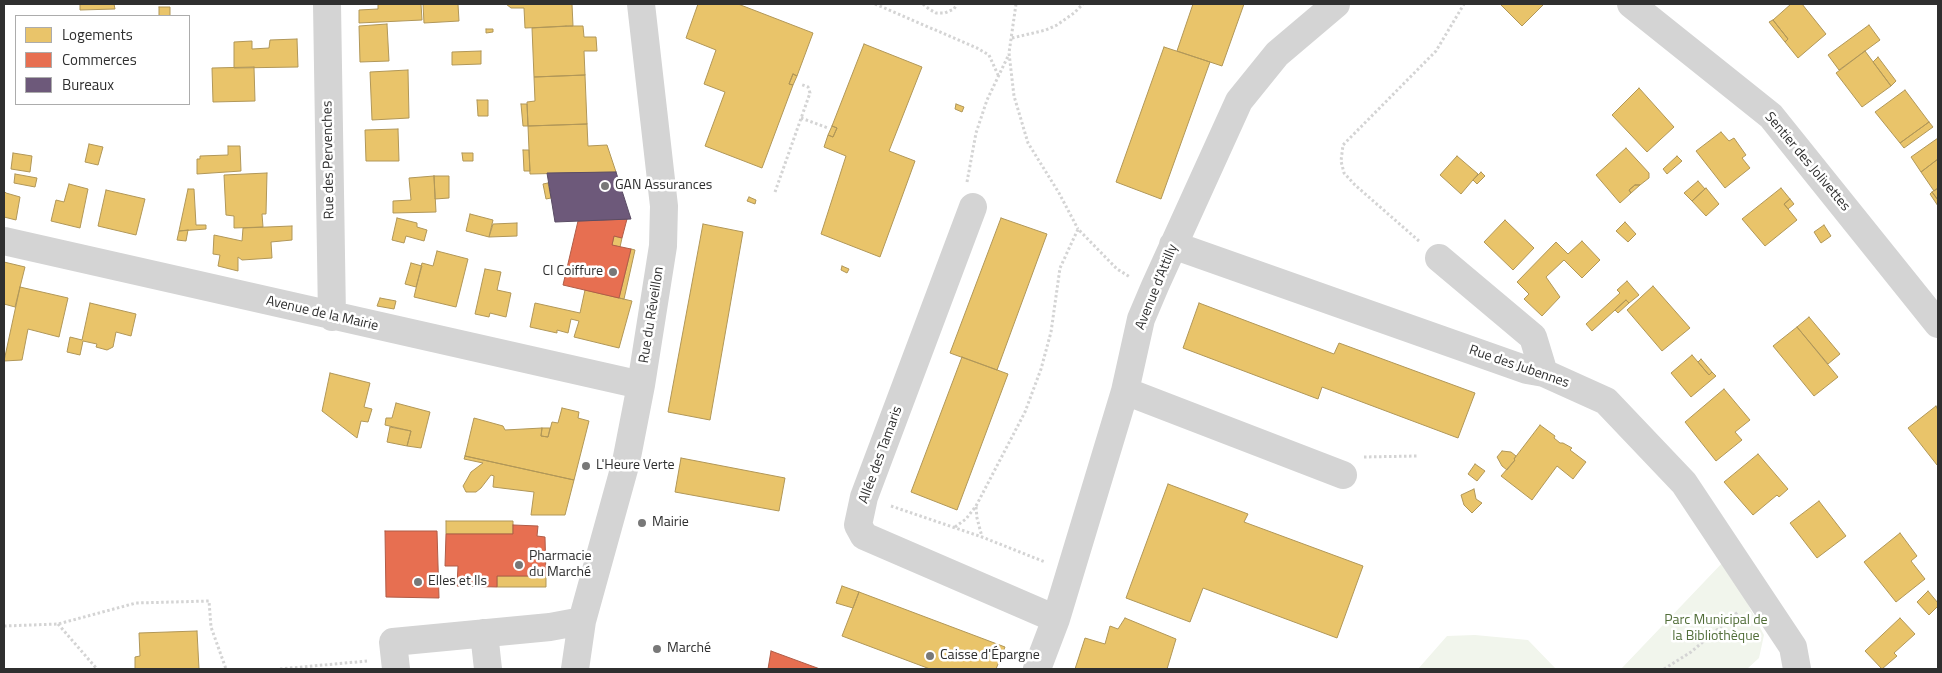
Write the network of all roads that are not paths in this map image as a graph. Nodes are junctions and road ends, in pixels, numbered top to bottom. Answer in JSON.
{"nodes":[{"id":1,"x":326,"y":4,"type":"edge"},
{"id":2,"x":641,"y":4,"type":"edge"},
{"id":3,"x":1336,"y":4,"type":"edge"},
{"id":4,"x":1631,"y":4,"type":"edge"},
{"id":5,"x":972,"y":209,"type":"road end"},
{"id":6,"x":4,"y":242,"type":"edge"},
{"id":7,"x":1173,"y":245,"type":"junction"},
{"id":8,"x":1439,"y":258,"type":"road end"},
{"id":9,"x":332,"y":317,"type":"junction"},
{"id":10,"x":1938,"y":324,"type":"edge"},
{"id":11,"x":1544,"y":373,"type":"junction"},
{"id":12,"x":641,"y":385,"type":"junction"},
{"id":13,"x":1124,"y":391,"type":"junction"},
{"id":14,"x":1340,"y":474,"type":"road end"},
{"id":15,"x":1056,"y":619,"type":"junction"},
{"id":16,"x":582,"y":621,"type":"junction"},
{"id":17,"x":484,"y":633,"type":"junction"},
{"id":18,"x":385,"y":665,"type":"edge"},
{"id":19,"x":488,"y":669,"type":"edge"},
{"id":20,"x":559,"y":669,"type":"edge"},
{"id":21,"x":575,"y":669,"type":"edge"},
{"id":22,"x":1037,"y":669,"type":"edge"},
{"id":23,"x":1797,"y":669,"type":"edge"}],
"edges":[{"from":1,"to":9,"type":"street","name":"Rue des Pervenches"},
{"from":2,"to":12,"type":"street","name":"Rue du Réveillon"},
{"from":3,"to":7,"type":"street","name":"Avenue d'Attilly"},
{"from":4,"to":10,"type":"street","name":"Sentier des Jolivettes"},
{"from":5,"to":15,"type":"street","name":"Allée des Tamaris"},
{"from":6,"to":9,"type":"street","name":"Avenue de la Mairie"},
{"from":7,"to":11,"type":"street","name":"Rue des Jubennes"},
{"from":7,"to":13,"type":"street","name":"Avenue d'Attilly"},
{"from":8,"to":11,"type":"street"},
{"from":9,"to":12,"type":"street","name":"Avenue de la Mairie"},
{"from":11,"to":23,"type":"street","name":"Rue des Jubennes"},
{"from":12,"to":16,"type":"street","name":"Rue du Réveillon"},
{"from":13,"to":14,"type":"street"},
{"from":13,"to":15,"type":"street","name":"Avenue d'Attilly"},
{"from":15,"to":22,"type":"street","name":"Avenue d'Attilly"},
{"from":16,"to":17,"type":"street"},
{"from":16,"to":20,"type":"street","name":"Rue du Réveillon"},
{"from":16,"to":21,"type":"street","name":"Rue du Réveillon"},
{"from":17,"to":18,"type":"street"},
{"from":17,"to":19,"type":"street"}]}
